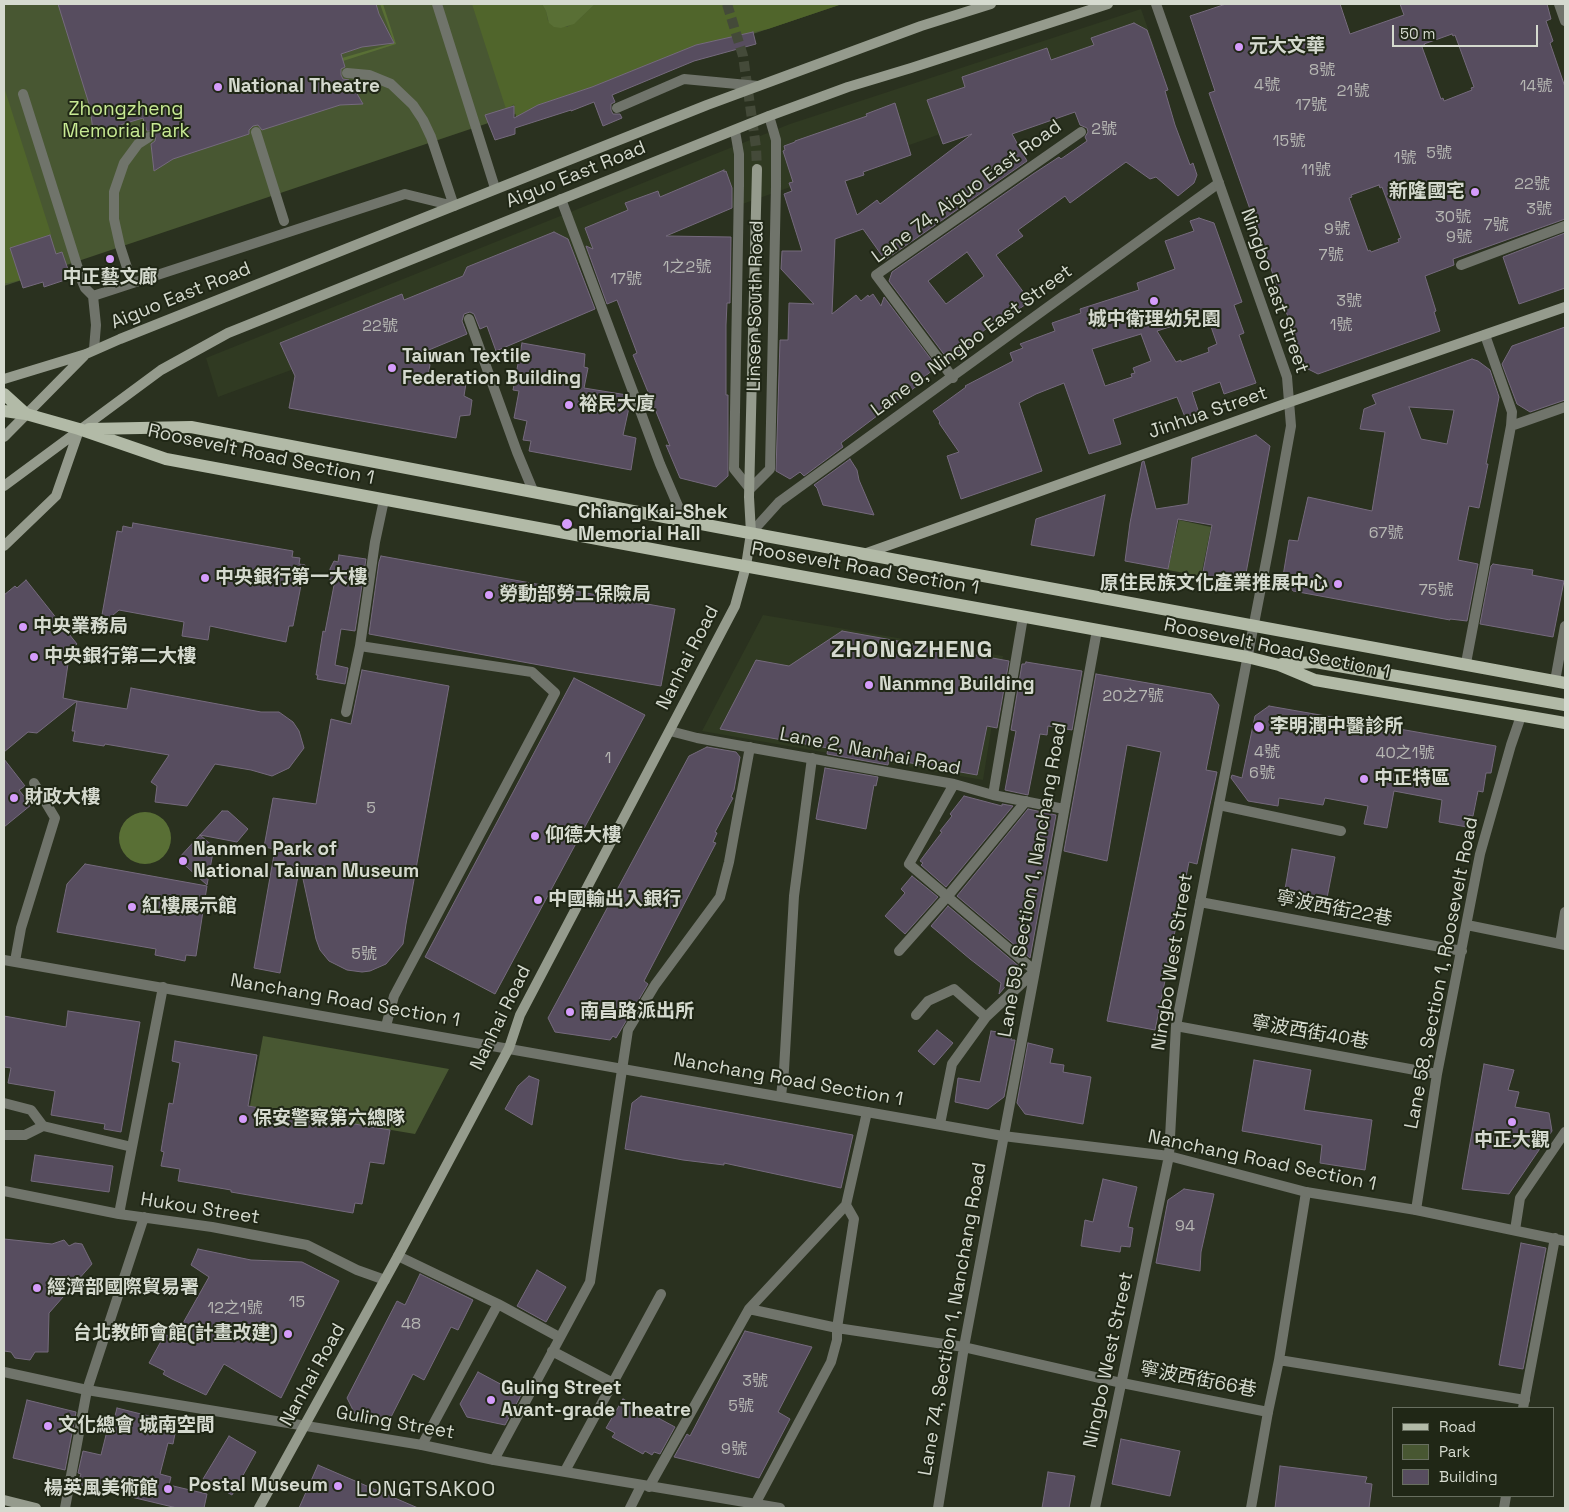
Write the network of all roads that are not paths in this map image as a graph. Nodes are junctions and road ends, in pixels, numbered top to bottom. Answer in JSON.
{"nodes":[{"id":1,"x":437,"y":4,"type":"edge"},
{"id":2,"x":991,"y":4,"type":"edge"},
{"id":3,"x":1108,"y":4,"type":"edge"},
{"id":4,"x":1156,"y":4,"type":"edge"},
{"id":5,"x":1559,"y":4,"type":"edge"},
{"id":6,"x":1565,"y":21,"type":"edge"},
{"id":7,"x":347,"y":74,"type":"dead end"},
{"id":8,"x":758,"y":86,"type":"junction"},
{"id":9,"x":23,"y":94,"type":"dead end"},
{"id":10,"x":617,"y":108,"type":"dead end"},
{"id":11,"x":769,"y":116,"type":"junction"},
{"id":12,"x":734,"y":131,"type":"junction"},
{"id":13,"x":256,"y":132,"type":"dead end"},
{"id":14,"x":1081,"y":132,"type":"dead end"},
{"id":15,"x":149,"y":137,"type":"dead end"},
{"id":16,"x":757,"y":169,"type":"tunnel mouth"},
{"id":17,"x":1219,"y":183,"type":"junction"},
{"id":18,"x":495,"y":188,"type":"junction"},
{"id":19,"x":561,"y":199,"type":"junction"},
{"id":20,"x":454,"y":206,"type":"junction"},
{"id":21,"x":284,"y":221,"type":"dead end"},
{"id":22,"x":1565,"y":226,"type":"edge"},
{"id":23,"x":1461,"y":265,"type":"dead end"},
{"id":24,"x":132,"y":283,"type":"junction"},
{"id":25,"x":93,"y":296,"type":"junction"},
{"id":26,"x":1565,"y":307,"type":"edge"},
{"id":27,"x":469,"y":319,"type":"dead end"},
{"id":28,"x":1485,"y":335,"type":"junction"},
{"id":29,"x":90,"y":352,"type":"junction"},
{"id":30,"x":953,"y":378,"type":"junction"},
{"id":31,"x":4,"y":379,"type":"edge"},
{"id":32,"x":4,"y":394,"type":"edge"},
{"id":33,"x":1290,"y":402,"type":"junction"},
{"id":34,"x":1565,"y":407,"type":"edge"},
{"id":35,"x":4,"y":411,"type":"edge"},
{"id":36,"x":26,"y":414,"type":"junction"},
{"id":37,"x":4,"y":415,"type":"edge"},
{"id":38,"x":1511,"y":426,"type":"junction"},
{"id":39,"x":80,"y":429,"type":"junction"},
{"id":40,"x":4,"y":437,"type":"edge"},
{"id":41,"x":4,"y":486,"type":"edge"},
{"id":42,"x":750,"y":489,"type":"junction"},
{"id":43,"x":534,"y":493,"type":"junction"},
{"id":44,"x":384,"y":500,"type":"junction"},
{"id":45,"x":684,"y":520,"type":"junction"},
{"id":46,"x":751,"y":533,"type":"junction"},
{"id":47,"x":4,"y":546,"type":"edge"},
{"id":48,"x":864,"y":554,"type":"junction"},
{"id":49,"x":746,"y":566,"type":"junction"},
{"id":50,"x":1024,"y":617,"type":"junction"},
{"id":51,"x":1253,"y":626,"type":"junction"},
{"id":52,"x":1565,"y":626,"type":"edge"},
{"id":53,"x":1097,"y":630,"type":"junction"},
{"id":54,"x":360,"y":646,"type":"junction"},
{"id":55,"x":1247,"y":658,"type":"junction"},
{"id":56,"x":1466,"y":663,"type":"junction"},
{"id":57,"x":1280,"y":664,"type":"junction"},
{"id":58,"x":1560,"y":682,"type":"edge"},
{"id":59,"x":1565,"y":706,"type":"edge"},
{"id":60,"x":346,"y":712,"type":"dead end"},
{"id":61,"x":1521,"y":716,"type":"junction"},
{"id":62,"x":1565,"y":723,"type":"edge"},
{"id":63,"x":670,"y":731,"type":"junction"},
{"id":64,"x":750,"y":747,"type":"junction"},
{"id":65,"x":812,"y":758,"type":"junction"},
{"id":66,"x":34,"y":783,"type":"dead end"},
{"id":67,"x":954,"y":784,"type":"junction"},
{"id":68,"x":993,"y":795,"type":"junction"},
{"id":69,"x":1026,"y":801,"type":"junction"},
{"id":70,"x":1219,"y":805,"type":"junction"},
{"id":71,"x":1064,"y":808,"type":"junction"},
{"id":72,"x":1341,"y":831,"type":"dead end"},
{"id":73,"x":946,"y":897,"type":"junction"},
{"id":74,"x":1200,"y":902,"type":"junction"},
{"id":75,"x":1565,"y":912,"type":"edge"},
{"id":76,"x":1467,"y":925,"type":"junction"},
{"id":77,"x":1562,"y":945,"type":"edge"},
{"id":78,"x":899,"y":951,"type":"dead end"},
{"id":79,"x":1462,"y":951,"type":"junction"},
{"id":80,"x":4,"y":960,"type":"edge"},
{"id":81,"x":14,"y":962,"type":"junction"},
{"id":82,"x":1035,"y":971,"type":"junction"},
{"id":83,"x":163,"y":987,"type":"junction"},
{"id":84,"x":916,"y":1015,"type":"dead end"},
{"id":85,"x":986,"y":1017,"type":"junction"},
{"id":86,"x":386,"y":1026,"type":"junction"},
{"id":87,"x":1176,"y":1026,"type":"junction"},
{"id":88,"x":509,"y":1048,"type":"junction"},
{"id":89,"x":623,"y":1069,"type":"junction"},
{"id":90,"x":1437,"y":1074,"type":"junction"},
{"id":91,"x":781,"y":1096,"type":"junction"},
{"id":92,"x":4,"y":1102,"type":"edge"},
{"id":93,"x":867,"y":1112,"type":"junction"},
{"id":94,"x":940,"y":1124,"type":"junction"},
{"id":95,"x":43,"y":1126,"type":"junction"},
{"id":96,"x":1565,"y":1132,"type":"edge"},
{"id":97,"x":4,"y":1135,"type":"edge"},
{"id":98,"x":1003,"y":1136,"type":"junction"},
{"id":99,"x":132,"y":1147,"type":"junction"},
{"id":100,"x":1170,"y":1156,"type":"junction"},
{"id":101,"x":4,"y":1191,"type":"edge"},
{"id":102,"x":1306,"y":1192,"type":"junction"},
{"id":103,"x":846,"y":1205,"type":"junction"},
{"id":104,"x":1416,"y":1210,"type":"junction"},
{"id":105,"x":119,"y":1214,"type":"junction"},
{"id":106,"x":144,"y":1217,"type":"junction"},
{"id":107,"x":1515,"y":1230,"type":"junction"},
{"id":108,"x":1560,"y":1240,"type":"edge"},
{"id":109,"x":398,"y":1256,"type":"junction"},
{"id":110,"x":385,"y":1280,"type":"junction"},
{"id":111,"x":661,"y":1294,"type":"dead end"},
{"id":112,"x":498,"y":1304,"type":"junction"},
{"id":113,"x":749,"y":1309,"type":"junction"},
{"id":114,"x":837,"y":1328,"type":"junction"},
{"id":115,"x":560,"y":1337,"type":"junction"},
{"id":116,"x":964,"y":1347,"type":"junction"},
{"id":117,"x":552,"y":1351,"type":"junction"},
{"id":118,"x":1279,"y":1360,"type":"junction"},
{"id":119,"x":4,"y":1372,"type":"edge"},
{"id":120,"x":612,"y":1383,"type":"junction"},
{"id":121,"x":1122,"y":1383,"type":"junction"},
{"id":122,"x":87,"y":1390,"type":"junction"},
{"id":123,"x":1524,"y":1404,"type":"edge"},
{"id":124,"x":1268,"y":1412,"type":"junction"},
{"id":125,"x":305,"y":1426,"type":"junction"},
{"id":126,"x":422,"y":1445,"type":"junction"},
{"id":127,"x":494,"y":1460,"type":"junction"},
{"id":128,"x":565,"y":1472,"type":"junction"},
{"id":129,"x":645,"y":1486,"type":"junction"},
{"id":130,"x":4,"y":1500,"type":"edge"},
{"id":131,"x":755,"y":1506,"type":"edge"},
{"id":132,"x":36,"y":1508,"type":"edge"},
{"id":133,"x":66,"y":1508,"type":"edge"},
{"id":134,"x":259,"y":1508,"type":"edge"},
{"id":135,"x":630,"y":1508,"type":"edge"},
{"id":136,"x":780,"y":1508,"type":"edge"},
{"id":137,"x":938,"y":1508,"type":"edge"},
{"id":138,"x":1095,"y":1508,"type":"edge"},
{"id":139,"x":1251,"y":1508,"type":"edge"}],
"edges":[{"from":1,"to":18,"type":"street"},
{"from":2,"to":8,"type":"street","name":"Aiguo East Road"},
{"from":3,"to":11,"type":"street","name":"Aiguo East Road"},
{"from":4,"to":17,"type":"street","name":"Ningbo East Street"},
{"from":5,"to":6,"type":"street"},
{"from":7,"to":20,"type":"street"},
{"from":8,"to":10,"type":"street"},
{"from":8,"to":18,"type":"street","name":"Aiguo East Road"},
{"from":9,"to":25,"type":"street"},
{"from":11,"to":12,"type":"street","name":"Aiguo East Road"},
{"from":11,"to":42,"type":"street","name":"Linsen South Road"},
{"from":12,"to":19,"type":"street","name":"Aiguo East Road"},
{"from":12,"to":42,"type":"street","name":"Linsen South Road"},
{"from":13,"to":21,"type":"street"},
{"from":14,"to":30,"type":"street","name":"Lane 74, Aiguo East Road"},
{"from":15,"to":24,"type":"street"},
{"from":16,"to":42,"type":"street","name":"Linsen South Road"},
{"from":17,"to":30,"type":"street","name":"Lane 9, Ningbo East Street"},
{"from":17,"to":33,"type":"street","name":"Ningbo East Street"},
{"from":18,"to":20,"type":"street","name":"Aiguo East Road"},
{"from":19,"to":39,"type":"street","name":"Aiguo East Road"},
{"from":19,"to":45,"type":"street"},
{"from":20,"to":24,"type":"street"},
{"from":20,"to":29,"type":"street","name":"Aiguo East Road"},
{"from":22,"to":23,"type":"street"},
{"from":24,"to":25,"type":"street"},
{"from":25,"to":29,"type":"street"},
{"from":26,"to":28,"type":"street","name":"Jinhua Street"},
{"from":27,"to":43,"type":"street"},
{"from":28,"to":33,"type":"street","name":"Jinhua Street"},
{"from":28,"to":38,"type":"street"},
{"from":29,"to":31,"type":"street","name":"Aiguo East Road"},
{"from":29,"to":36,"type":"street","name":"Aiguo East Road"},
{"from":30,"to":46,"type":"street","name":"Lane 9, Ningbo East Street"},
{"from":32,"to":36,"type":"main road"},
{"from":33,"to":48,"type":"street","name":"Jinhua Street"},
{"from":33,"to":51,"type":"street","name":"Ningbo East Street"},
{"from":34,"to":38,"type":"street"},
{"from":35,"to":36,"type":"main road"},
{"from":36,"to":37,"type":"main road"},
{"from":36,"to":39,"type":"main road"},
{"from":36,"to":40,"type":"street","name":"Aiguo East Road"},
{"from":38,"to":56,"type":"street"},
{"from":39,"to":41,"type":"street","name":"Aiguo East Road"},
{"from":39,"to":43,"type":"main road","name":"Roosevelt Road Section 1"},
{"from":39,"to":44,"type":"main road","name":"Roosevelt Road Section 1"},
{"from":39,"to":47,"type":"street"},
{"from":42,"to":46,"type":"street","name":"Linsen South Road"},
{"from":43,"to":45,"type":"main road","name":"Roosevelt Road Section 1"},
{"from":44,"to":49,"type":"main road","name":"Roosevelt Road Section 1"},
{"from":44,"to":54,"type":"street"},
{"from":45,"to":46,"type":"main road","name":"Roosevelt Road Section 1"},
{"from":46,"to":48,"type":"main road","name":"Roosevelt Road Section 1"},
{"from":46,"to":49,"type":"street","name":"Nanhai Road"},
{"from":48,"to":51,"type":"main road","name":"Roosevelt Road Section 1"},
{"from":49,"to":50,"type":"main road","name":"Roosevelt Road Section 1"},
{"from":49,"to":63,"type":"street","name":"Nanhai Road"},
{"from":50,"to":53,"type":"main road","name":"Roosevelt Road Section 1"},
{"from":50,"to":68,"type":"street"},
{"from":51,"to":55,"type":"street","name":"Ningbo East Street"},
{"from":51,"to":56,"type":"main road","name":"Roosevelt Road Section 1"},
{"from":52,"to":58,"type":"street"},
{"from":53,"to":55,"type":"main road","name":"Roosevelt Road Section 1"},
{"from":53,"to":71,"type":"street","name":"Lane 59, Section 1, Nanchang Road"},
{"from":54,"to":60,"type":"street"},
{"from":54,"to":86,"type":"street"},
{"from":55,"to":57,"type":"main road","name":"Roosevelt Road Section 1"},
{"from":55,"to":70,"type":"street","name":"Ningbo West Street"},
{"from":56,"to":58,"type":"main road","name":"Roosevelt Road Section 1"},
{"from":57,"to":59,"type":"main road"},
{"from":57,"to":61,"type":"main road","name":"Roosevelt Road Section 1"},
{"from":61,"to":62,"type":"main road","name":"Roosevelt Road Section 1"},
{"from":61,"to":76,"type":"street","name":"Lane 58, Section 1, Roosevelt Road"},
{"from":63,"to":64,"type":"street","name":"Lane 2, Nanhai Road"},
{"from":63,"to":88,"type":"street","name":"Nanhai Road"},
{"from":64,"to":65,"type":"street","name":"Lane 2, Nanhai Road"},
{"from":64,"to":89,"type":"street"},
{"from":65,"to":67,"type":"street","name":"Lane 2, Nanhai Road"},
{"from":65,"to":91,"type":"street"},
{"from":66,"to":81,"type":"street"},
{"from":67,"to":68,"type":"street","name":"Lane 2, Nanhai Road"},
{"from":67,"to":73,"type":"street"},
{"from":68,"to":69,"type":"street","name":"Lane 2, Nanhai Road"},
{"from":69,"to":71,"type":"street","name":"Lane 2, Nanhai Road"},
{"from":69,"to":73,"type":"street"},
{"from":70,"to":72,"type":"street"},
{"from":70,"to":74,"type":"street","name":"Ningbo West Street"},
{"from":71,"to":82,"type":"street","name":"Lane 59, Section 1, Nanchang Road"},
{"from":73,"to":78,"type":"street"},
{"from":73,"to":82,"type":"street"},
{"from":74,"to":79,"type":"street","name":"寧波西街22巷"},
{"from":74,"to":87,"type":"street","name":"Ningbo West Street"},
{"from":75,"to":77,"type":"street"},
{"from":76,"to":77,"type":"street"},
{"from":76,"to":79,"type":"street","name":"Lane 58, Section 1, Roosevelt Road"},
{"from":79,"to":90,"type":"street","name":"Lane 58, Section 1, Roosevelt Road"},
{"from":80,"to":81,"type":"street","name":"Nanchang Road Section 1"},
{"from":81,"to":83,"type":"street","name":"Nanchang Road Section 1"},
{"from":82,"to":85,"type":"street"},
{"from":82,"to":98,"type":"street","name":"Lane 59, Section 1, Nanchang Road"},
{"from":83,"to":86,"type":"street","name":"Nanchang Road Section 1"},
{"from":83,"to":99,"type":"street"},
{"from":84,"to":85,"type":"street"},
{"from":85,"to":94,"type":"street"},
{"from":86,"to":88,"type":"street","name":"Nanchang Road Section 1"},
{"from":87,"to":90,"type":"street","name":"寧波西街40巷"},
{"from":87,"to":100,"type":"street","name":"Ningbo West Street"},
{"from":88,"to":89,"type":"street","name":"Nanchang Road Section 1"},
{"from":88,"to":109,"type":"street","name":"Nanhai Road"},
{"from":89,"to":91,"type":"street","name":"Nanchang Road Section 1"},
{"from":89,"to":115,"type":"street"},
{"from":90,"to":104,"type":"street","name":"Lane 58, Section 1, Roosevelt Road"},
{"from":91,"to":93,"type":"street","name":"Nanchang Road Section 1"},
{"from":92,"to":95,"type":"street"},
{"from":93,"to":94,"type":"street","name":"Nanchang Road Section 1"},
{"from":93,"to":103,"type":"street"},
{"from":94,"to":98,"type":"street","name":"Nanchang Road Section 1"},
{"from":95,"to":97,"type":"street"},
{"from":95,"to":99,"type":"street"},
{"from":96,"to":107,"type":"street"},
{"from":98,"to":100,"type":"street","name":"Nanchang Road Section 1"},
{"from":98,"to":116,"type":"street","name":"Lane 74, Section 1, Nanchang Road"},
{"from":99,"to":105,"type":"street"},
{"from":100,"to":102,"type":"street","name":"Nanchang Road Section 1"},
{"from":100,"to":121,"type":"street","name":"Ningbo West Street"},
{"from":101,"to":105,"type":"street","name":"Hukou Street"},
{"from":102,"to":104,"type":"street","name":"Nanchang Road Section 1"},
{"from":102,"to":118,"type":"street"},
{"from":103,"to":113,"type":"street"},
{"from":103,"to":114,"type":"street"},
{"from":104,"to":107,"type":"street","name":"Nanchang Road Section 1"},
{"from":105,"to":106,"type":"street","name":"Hukou Street"},
{"from":106,"to":110,"type":"street","name":"Hukou Street"},
{"from":106,"to":122,"type":"street"},
{"from":107,"to":108,"type":"street","name":"Nanchang Road Section 1"},
{"from":108,"to":123,"type":"street"},
{"from":109,"to":110,"type":"street","name":"Nanhai Road"},
{"from":109,"to":112,"type":"street"},
{"from":110,"to":125,"type":"street","name":"Nanhai Road"},
{"from":111,"to":120,"type":"street"},
{"from":112,"to":115,"type":"street"},
{"from":112,"to":126,"type":"street"},
{"from":113,"to":114,"type":"street","name":"寧波西街66巷"},
{"from":113,"to":129,"type":"street"},
{"from":114,"to":116,"type":"street","name":"寧波西街66巷"},
{"from":114,"to":131,"type":"street"},
{"from":115,"to":117,"type":"street"},
{"from":116,"to":121,"type":"street","name":"寧波西街66巷"},
{"from":116,"to":137,"type":"street","name":"Lane 74, Section 1, Nanchang Road"},
{"from":117,"to":120,"type":"street"},
{"from":117,"to":127,"type":"street"},
{"from":118,"to":123,"type":"street"},
{"from":118,"to":124,"type":"street"},
{"from":119,"to":122,"type":"street","name":"Guling Street"},
{"from":120,"to":128,"type":"street"},
{"from":121,"to":124,"type":"street","name":"寧波西街66巷"},
{"from":121,"to":138,"type":"street","name":"Ningbo West Street"},
{"from":122,"to":125,"type":"street","name":"Guling Street"},
{"from":122,"to":133,"type":"street"},
{"from":124,"to":139,"type":"street"},
{"from":125,"to":126,"type":"street","name":"Guling Street"},
{"from":125,"to":134,"type":"street","name":"Nanhai Road"},
{"from":126,"to":127,"type":"street","name":"Guling Street"},
{"from":127,"to":128,"type":"street","name":"Guling Street"},
{"from":128,"to":129,"type":"street","name":"Guling Street"},
{"from":129,"to":131,"type":"street","name":"Guling Street"},
{"from":129,"to":135,"type":"street"},
{"from":130,"to":132,"type":"street"},
{"from":131,"to":136,"type":"street","name":"Guling Street"}]}
